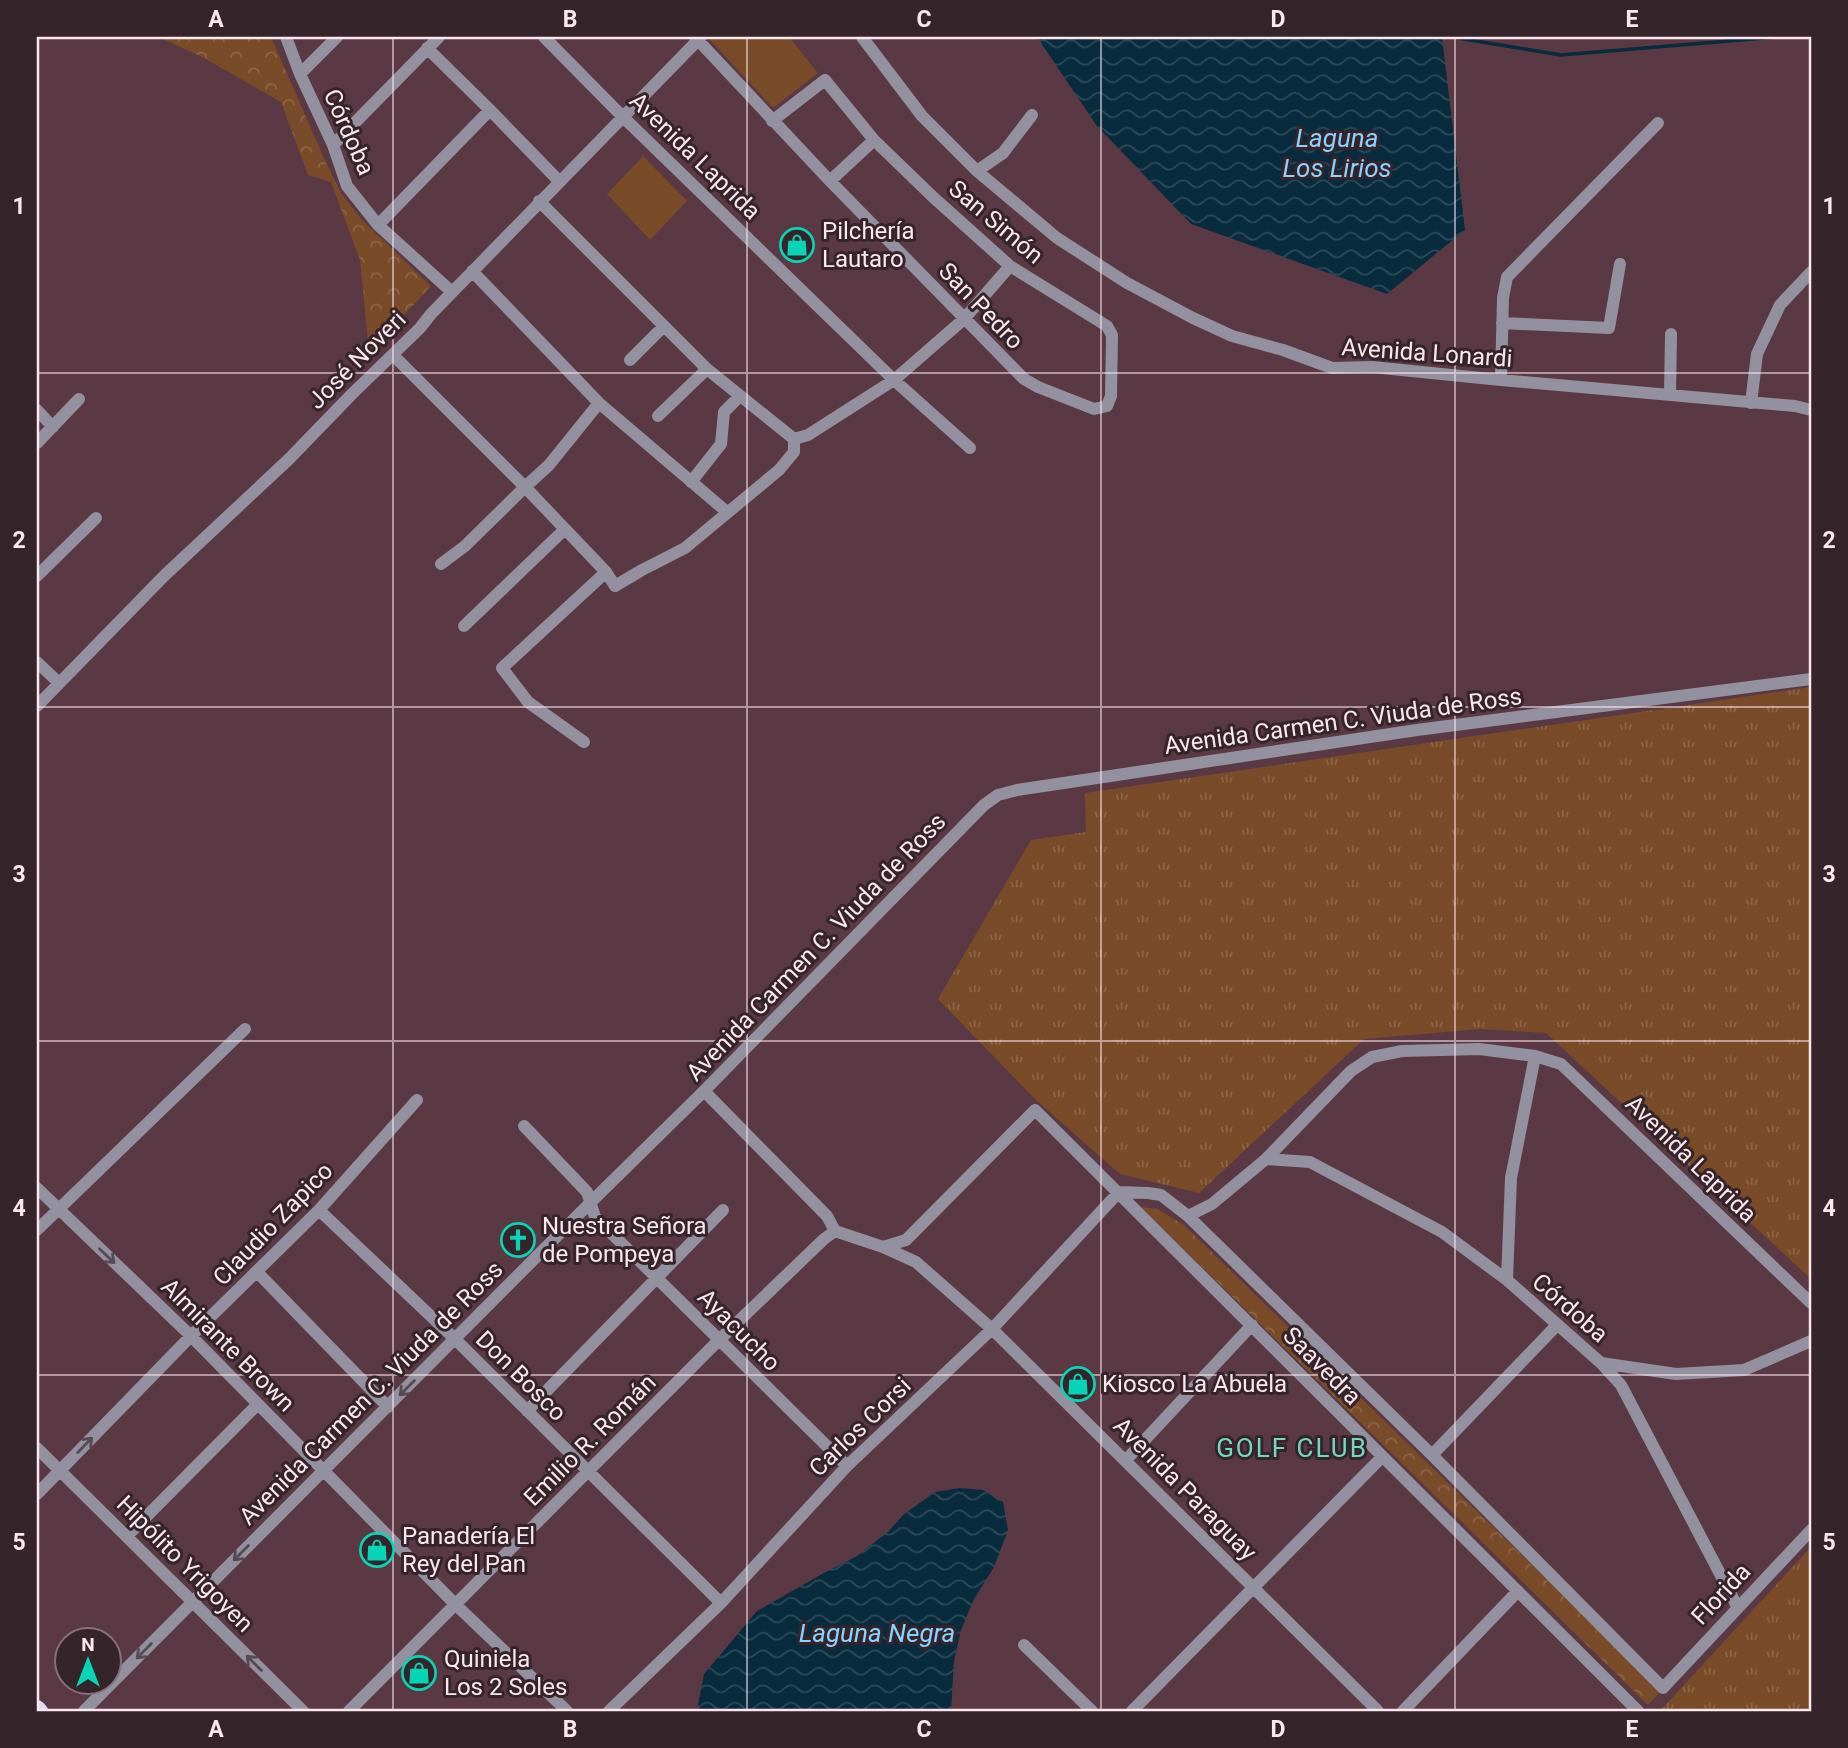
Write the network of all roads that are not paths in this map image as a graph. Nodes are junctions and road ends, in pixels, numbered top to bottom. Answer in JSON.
{"nodes":[{"id":1,"x":286,"y":37,"type":"edge"},
{"id":2,"x":337,"y":37,"type":"edge"},
{"id":3,"x":439,"y":37,"type":"edge"},
{"id":4,"x":544,"y":37,"type":"edge"},
{"id":5,"x":862,"y":37,"type":"edge"},
{"id":6,"x":697,"y":38,"type":"edge"},
{"id":7,"x":427,"y":48,"type":"junction"},
{"id":8,"x":300,"y":74,"type":"junction"},
{"id":9,"x":491,"y":110,"type":"junction"},
{"id":10,"x":1032,"y":115,"type":"dead end"},
{"id":11,"x":623,"y":117,"type":"junction"},
{"id":12,"x":772,"y":121,"type":"junction"},
{"id":13,"x":1658,"y":123,"type":"dead end"},
{"id":14,"x":874,"y":141,"type":"junction"},
{"id":15,"x":333,"y":145,"type":"junction"},
{"id":16,"x":977,"y":171,"type":"junction"},
{"id":17,"x":559,"y":181,"type":"junction"},
{"id":18,"x":830,"y":181,"type":"junction"},
{"id":19,"x":539,"y":201,"type":"junction"},
{"id":20,"x":378,"y":225,"type":"junction"},
{"id":21,"x":1620,"y":264,"type":"dead end"},
{"id":22,"x":1010,"y":266,"type":"junction"},
{"id":23,"x":472,"y":271,"type":"junction"},
{"id":24,"x":1811,"y":272,"type":"edge"},
{"id":25,"x":452,"y":292,"type":"junction"},
{"id":26,"x":964,"y":319,"type":"junction"},
{"id":27,"x":1502,"y":323,"type":"junction"},
{"id":28,"x":664,"y":326,"type":"junction"},
{"id":29,"x":1671,"y":334,"type":"dead end"},
{"id":30,"x":393,"y":355,"type":"junction"},
{"id":31,"x":630,"y":360,"type":"dead end"},
{"id":32,"x":707,"y":369,"type":"junction"},
{"id":33,"x":894,"y":380,"type":"junction"},
{"id":34,"x":1501,"y":380,"type":"junction"},
{"id":35,"x":1670,"y":395,"type":"junction"},
{"id":36,"x":740,"y":396,"type":"junction"},
{"id":37,"x":1111,"y":396,"type":"joint"},
{"id":38,"x":79,"y":398,"type":"dead end"},
{"id":39,"x":599,"y":403,"type":"junction"},
{"id":40,"x":1751,"y":403,"type":"junction"},
{"id":41,"x":37,"y":410,"type":"edge"},
{"id":42,"x":1811,"y":410,"type":"edge"},
{"id":43,"x":658,"y":416,"type":"dead end"},
{"id":44,"x":53,"y":426,"type":"junction"},
{"id":45,"x":794,"y":439,"type":"junction"},
{"id":46,"x":37,"y":443,"type":"edge"},
{"id":47,"x":970,"y":448,"type":"dead end"},
{"id":48,"x":691,"y":482,"type":"junction"},
{"id":49,"x":525,"y":487,"type":"junction"},
{"id":50,"x":727,"y":512,"type":"junction"},
{"id":51,"x":96,"y":518,"type":"dead end"},
{"id":52,"x":565,"y":529,"type":"junction"},
{"id":53,"x":441,"y":564,"type":"dead end"},
{"id":54,"x":606,"y":572,"type":"junction"},
{"id":55,"x":37,"y":576,"type":"edge"},
{"id":56,"x":464,"y":626,"type":"dead end"},
{"id":57,"x":37,"y":662,"type":"edge"},
{"id":58,"x":1811,"y":679,"type":"edge"},
{"id":59,"x":59,"y":683,"type":"junction"},
{"id":60,"x":37,"y":706,"type":"edge"},
{"id":61,"x":584,"y":742,"type":"dead end"},
{"id":62,"x":245,"y":1029,"type":"dead end"},
{"id":63,"x":1535,"y":1056,"type":"junction"},
{"id":64,"x":704,"y":1091,"type":"junction"},
{"id":65,"x":417,"y":1100,"type":"dead end"},
{"id":66,"x":524,"y":1126,"type":"dead end"},
{"id":67,"x":1266,"y":1159,"type":"junction"},
{"id":68,"x":37,"y":1188,"type":"edge"},
{"id":69,"x":1119,"y":1192,"type":"junction"},
{"id":70,"x":591,"y":1202,"type":"junction"},
{"id":71,"x":58,"y":1209,"type":"junction"},
{"id":72,"x":319,"y":1210,"type":"junction"},
{"id":73,"x":723,"y":1210,"type":"dead end"},
{"id":74,"x":1188,"y":1216,"type":"junction"},
{"id":75,"x":37,"y":1230,"type":"edge"},
{"id":76,"x":835,"y":1231,"type":"junction"},
{"id":77,"x":883,"y":1247,"type":"junction"},
{"id":78,"x":257,"y":1272,"type":"junction"},
{"id":79,"x":658,"y":1278,"type":"junction"},
{"id":80,"x":1507,"y":1280,"type":"junction"},
{"id":81,"x":1811,"y":1303,"type":"edge"},
{"id":82,"x":1252,"y":1325,"type":"junction"},
{"id":83,"x":1557,"y":1325,"type":"junction"},
{"id":84,"x":992,"y":1329,"type":"junction"},
{"id":85,"x":191,"y":1336,"type":"junction"},
{"id":86,"x":456,"y":1340,"type":"junction"},
{"id":87,"x":719,"y":1340,"type":"junction"},
{"id":88,"x":1811,"y":1341,"type":"edge"},
{"id":89,"x":1601,"y":1363,"type":"junction"},
{"id":90,"x":257,"y":1405,"type":"junction"},
{"id":91,"x":388,"y":1407,"type":"junction"},
{"id":92,"x":527,"y":1411,"type":"junction"},
{"id":93,"x":37,"y":1448,"type":"edge"},
{"id":94,"x":1432,"y":1455,"type":"junction"},
{"id":95,"x":1382,"y":1457,"type":"junction"},
{"id":96,"x":1126,"y":1460,"type":"junction"},
{"id":97,"x":847,"y":1466,"type":"junction"},
{"id":98,"x":60,"y":1470,"type":"junction"},
{"id":99,"x":323,"y":1470,"type":"junction"},
{"id":100,"x":588,"y":1472,"type":"junction"},
{"id":101,"x":37,"y":1494,"type":"edge"},
{"id":102,"x":1811,"y":1530,"type":"edge"},
{"id":103,"x":127,"y":1536,"type":"junction"},
{"id":104,"x":1254,"y":1587,"type":"junction"},
{"id":105,"x":1518,"y":1591,"type":"junction"},
{"id":106,"x":192,"y":1602,"type":"junction"},
{"id":107,"x":720,"y":1603,"type":"junction"},
{"id":108,"x":456,"y":1604,"type":"junction"},
{"id":109,"x":1738,"y":1608,"type":"junction"},
{"id":110,"x":1024,"y":1645,"type":"dead end"},
{"id":111,"x":1662,"y":1688,"type":"joint"},
{"id":112,"x":84,"y":1711,"type":"edge"},
{"id":113,"x":303,"y":1711,"type":"edge"},
{"id":114,"x":349,"y":1711,"type":"edge"},
{"id":115,"x":567,"y":1711,"type":"edge"},
{"id":116,"x":609,"y":1711,"type":"edge"},
{"id":117,"x":1092,"y":1711,"type":"edge"},
{"id":118,"x":1132,"y":1711,"type":"edge"},
{"id":119,"x":1378,"y":1711,"type":"edge"},
{"id":120,"x":1403,"y":1711,"type":"edge"},
{"id":121,"x":1638,"y":1711,"type":"edge"}],
"edges":[{"from":1,"to":8,"type":"street","name":"Córdoba"},
{"from":2,"to":8,"type":"street"},
{"from":3,"to":7,"type":"street"},
{"from":4,"to":11,"type":"street","name":"Avenida Laprida"},
{"from":5,"to":16,"type":"street","name":"Avenida Lonardi"},
{"from":6,"to":11,"type":"street","name":"José Noveri"},
{"from":6,"to":12,"type":"street","name":"San Pedro"},
{"from":7,"to":9,"type":"street"},
{"from":7,"to":15,"type":"street"},
{"from":8,"to":15,"type":"street","name":"Córdoba"},
{"from":9,"to":17,"type":"street"},
{"from":9,"to":20,"type":"street"},
{"from":10,"to":16,"type":"street"},
{"from":11,"to":17,"type":"street","name":"José Noveri"},
{"from":11,"to":33,"type":"street","name":"Avenida Laprida"},
{"from":12,"to":14,"type":"street","name":"San Simón"},
{"from":12,"to":18,"type":"street","name":"San Pedro"},
{"from":13,"to":27,"type":"street"},
{"from":14,"to":18,"type":"street"},
{"from":14,"to":22,"type":"street","name":"San Simón"},
{"from":15,"to":20,"type":"street","name":"Córdoba"},
{"from":16,"to":34,"type":"street","name":"Avenida Lonardi"},
{"from":17,"to":19,"type":"street","name":"José Noveri"},
{"from":18,"to":26,"type":"street","name":"San Pedro"},
{"from":19,"to":23,"type":"street","name":"José Noveri"},
{"from":19,"to":28,"type":"street"},
{"from":20,"to":25,"type":"street","name":"Córdoba"},
{"from":21,"to":27,"type":"street"},
{"from":22,"to":26,"type":"street"},
{"from":22,"to":37,"type":"street","name":"San Simón"},
{"from":23,"to":25,"type":"street","name":"José Noveri"},
{"from":23,"to":39,"type":"street"},
{"from":24,"to":40,"type":"street"},
{"from":25,"to":30,"type":"street","name":"José Noveri"},
{"from":26,"to":33,"type":"street"},
{"from":26,"to":37,"type":"street","name":"San Pedro"},
{"from":27,"to":34,"type":"street"},
{"from":28,"to":31,"type":"street"},
{"from":28,"to":32,"type":"street"},
{"from":29,"to":35,"type":"street"},
{"from":30,"to":49,"type":"street"},
{"from":30,"to":59,"type":"street","name":"José Noveri"},
{"from":32,"to":36,"type":"street"},
{"from":32,"to":43,"type":"street"},
{"from":33,"to":45,"type":"street"},
{"from":33,"to":47,"type":"street","name":"Avenida Laprida"},
{"from":34,"to":35,"type":"street","name":"Avenida Lonardi"},
{"from":35,"to":40,"type":"street","name":"Avenida Lonardi"},
{"from":36,"to":45,"type":"street"},
{"from":36,"to":48,"type":"street"},
{"from":38,"to":44,"type":"street"},
{"from":39,"to":48,"type":"street"},
{"from":39,"to":49,"type":"street"},
{"from":40,"to":42,"type":"street","name":"Avenida Lonardi"},
{"from":41,"to":44,"type":"street"},
{"from":44,"to":46,"type":"street"},
{"from":45,"to":50,"type":"street"},
{"from":48,"to":50,"type":"street"},
{"from":49,"to":52,"type":"street"},
{"from":49,"to":53,"type":"street"},
{"from":50,"to":54,"type":"street"},
{"from":51,"to":55,"type":"street"},
{"from":52,"to":54,"type":"street"},
{"from":52,"to":56,"type":"street"},
{"from":54,"to":61,"type":"street"},
{"from":57,"to":59,"type":"street"},
{"from":58,"to":64,"type":"street","name":"Avenida Carmen C. Viuda de Ross"},
{"from":59,"to":60,"type":"street","name":"José Noveri"},
{"from":62,"to":71,"type":"street"},
{"from":63,"to":67,"type":"street"},
{"from":63,"to":80,"type":"street"},
{"from":63,"to":81,"type":"street","name":"Avenida Laprida"},
{"from":64,"to":70,"type":"street","name":"Avenida Carmen C. Viuda de Ross"},
{"from":64,"to":76,"type":"street"},
{"from":65,"to":72,"type":"street","name":"Claudio Zapico"},
{"from":66,"to":70,"type":"street","name":"Ayacucho"},
{"from":67,"to":74,"type":"street"},
{"from":67,"to":80,"type":"street","name":"Córdoba"},
{"from":68,"to":71,"type":"street","name":"Almirante Brown"},
{"from":69,"to":74,"type":"street","name":"Saavedra"},
{"from":69,"to":77,"type":"street","name":"Saavedra"},
{"from":69,"to":82,"type":"street","name":"Saavedra"},
{"from":69,"to":84,"type":"street","name":"Carlos Corsi"},
{"from":70,"to":79,"type":"street","name":"Ayacucho"},
{"from":70,"to":86,"type":"street","name":"Avenida Carmen C. Viuda de Ross"},
{"from":71,"to":75,"type":"street"},
{"from":71,"to":85,"type":"street","name":"Almirante Brown","one_way":true},
{"from":72,"to":78,"type":"street","name":"Claudio Zapico"},
{"from":72,"to":86,"type":"street","name":"Don Bosco"},
{"from":73,"to":79,"type":"street"},
{"from":74,"to":94,"type":"street","name":"Saavedra"},
{"from":76,"to":77,"type":"street","name":"Avenida Paraguay"},
{"from":76,"to":87,"type":"street","name":"Emilio R. Román"},
{"from":77,"to":84,"type":"street","name":"Avenida Paraguay"},
{"from":78,"to":85,"type":"street","name":"Claudio Zapico"},
{"from":78,"to":91,"type":"street"},
{"from":79,"to":87,"type":"street","name":"Ayacucho"},
{"from":79,"to":92,"type":"street"},
{"from":80,"to":83,"type":"street","name":"Córdoba"},
{"from":82,"to":95,"type":"street","name":"Saavedra"},
{"from":82,"to":96,"type":"street"},
{"from":83,"to":89,"type":"street","name":"Córdoba"},
{"from":83,"to":94,"type":"street"},
{"from":84,"to":96,"type":"street","name":"Avenida Paraguay"},
{"from":84,"to":97,"type":"street","name":"Carlos Corsi"},
{"from":85,"to":90,"type":"street","name":"Almirante Brown"},
{"from":98,"to":85,"type":"street","name":"Claudio Zapico","one_way":true},
{"from":86,"to":91,"type":"street","name":"Avenida Carmen C. Viuda de Ross","one_way":true},
{"from":86,"to":92,"type":"street","name":"Don Bosco"},
{"from":87,"to":97,"type":"street","name":"Ayacucho"},
{"from":87,"to":100,"type":"street","name":"Emilio R. Román"},
{"from":88,"to":89,"type":"street"},
{"from":89,"to":109,"type":"street","name":"Córdoba"},
{"from":90,"to":99,"type":"street","name":"Almirante Brown"},
{"from":90,"to":103,"type":"street"},
{"from":91,"to":99,"type":"street","name":"Avenida Carmen C. Viuda de Ross"},
{"from":92,"to":100,"type":"street","name":"Don Bosco"},
{"from":93,"to":98,"type":"street","name":"Hipólito Yrigoyen"},
{"from":94,"to":111,"type":"street","name":"Saavedra"},
{"from":95,"to":104,"type":"street"},
{"from":95,"to":105,"type":"street","name":"Saavedra"},
{"from":96,"to":104,"type":"street","name":"Avenida Paraguay"},
{"from":97,"to":107,"type":"street","name":"Carlos Corsi"},
{"from":98,"to":101,"type":"street","name":"Claudio Zapico"},
{"from":98,"to":103,"type":"street","name":"Hipólito Yrigoyen"},
{"from":99,"to":106,"type":"street","name":"Avenida Carmen C. Viuda de Ross","one_way":true},
{"from":99,"to":108,"type":"street","name":"Almirante Brown"},
{"from":100,"to":107,"type":"street","name":"Don Bosco"},
{"from":100,"to":108,"type":"street","name":"Emilio R. Román"},
{"from":102,"to":109,"type":"street","name":"Florida"},
{"from":103,"to":106,"type":"street","name":"Hipólito Yrigoyen"},
{"from":104,"to":118,"type":"street"},
{"from":104,"to":119,"type":"street","name":"Avenida Paraguay"},
{"from":105,"to":120,"type":"street"},
{"from":105,"to":121,"type":"street","name":"Saavedra"},
{"from":106,"to":112,"type":"street","name":"Avenida Carmen C. Viuda de Ross","one_way":true},
{"from":113,"to":106,"type":"street","name":"Hipólito Yrigoyen","one_way":true},
{"from":107,"to":116,"type":"street","name":"Carlos Corsi"},
{"from":108,"to":114,"type":"street","name":"Emilio R. Román"},
{"from":108,"to":115,"type":"street","name":"Almirante Brown"},
{"from":109,"to":111,"type":"street","name":"Florida"},
{"from":110,"to":117,"type":"street"}]}
